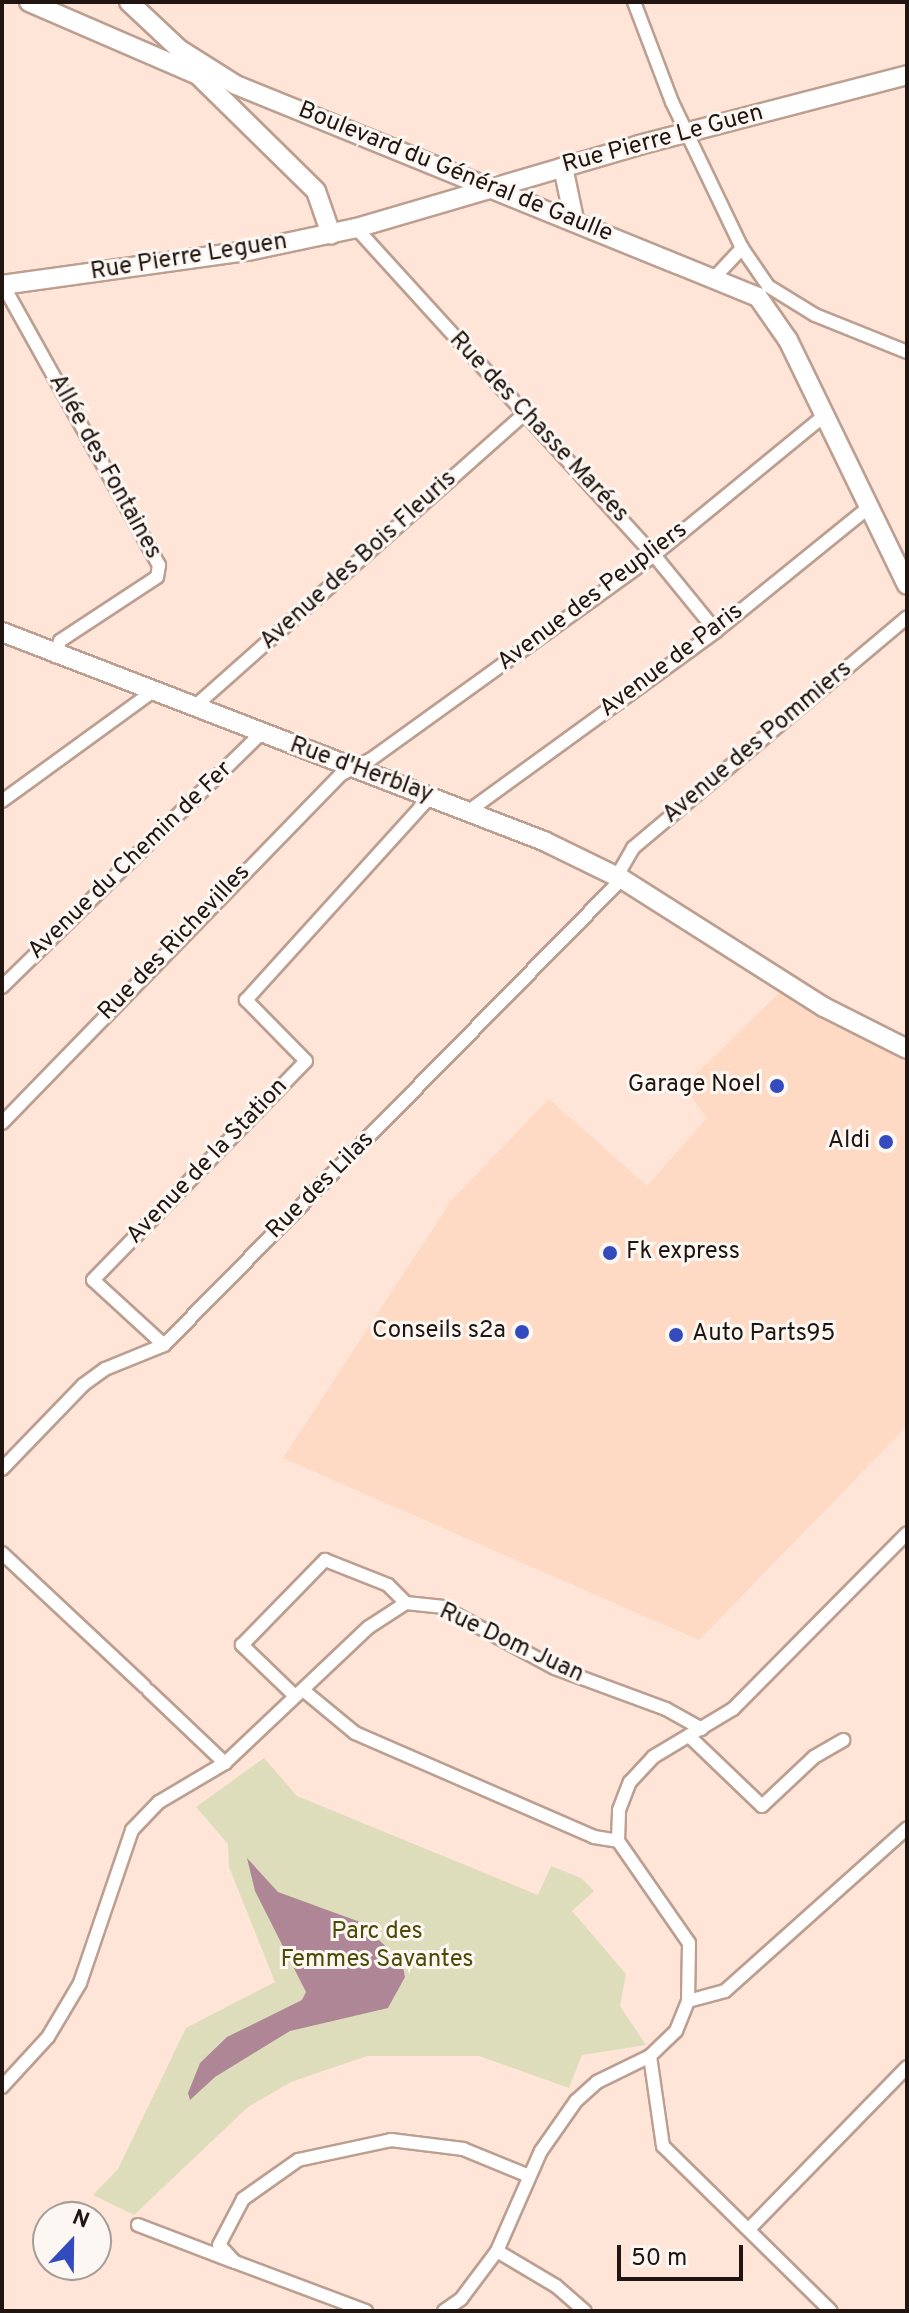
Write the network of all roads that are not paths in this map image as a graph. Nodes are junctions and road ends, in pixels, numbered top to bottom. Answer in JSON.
{"nodes":[{"id":1,"x":29,"y":2,"type":"edge"},
{"id":2,"x":129,"y":2,"type":"edge"},
{"id":3,"x":634,"y":2,"type":"edge"},
{"id":4,"x":164,"y":36,"type":"junction"},
{"id":5,"x":151,"y":52,"type":"junction"},
{"id":6,"x":197,"y":68,"type":"junction"},
{"id":7,"x":907,"y":75,"type":"edge"},
{"id":8,"x":259,"y":95,"type":"junction"},
{"id":9,"x":262,"y":132,"type":"junction"},
{"id":10,"x":687,"y":132,"type":"junction"},
{"id":11,"x":563,"y":167,"type":"junction"},
{"id":12,"x":495,"y":188,"type":"junction"},
{"id":13,"x":574,"y":219,"type":"junction"},
{"id":14,"x":365,"y":225,"type":"junction"},
{"id":15,"x":331,"y":234,"type":"junction"},
{"id":16,"x":742,"y":248,"type":"junction"},
{"id":17,"x":715,"y":277,"type":"junction"},
{"id":18,"x":3,"y":285,"type":"edge"},
{"id":19,"x":907,"y":352,"type":"edge"},
{"id":20,"x":525,"y":413,"type":"junction"},
{"id":21,"x":825,"y":415,"type":"junction"},
{"id":22,"x":869,"y":507,"type":"junction"},
{"id":23,"x":654,"y":555,"type":"junction"},
{"id":24,"x":907,"y":585,"type":"edge"},
{"id":25,"x":907,"y":617,"type":"edge"},
{"id":26,"x":716,"y":631,"type":"junction"},
{"id":27,"x":2,"y":632,"type":"edge"},
{"id":28,"x":55,"y":656,"type":"junction"},
{"id":29,"x":152,"y":692,"type":"junction"},
{"id":30,"x":193,"y":708,"type":"junction"},
{"id":31,"x":260,"y":734,"type":"junction"},
{"id":32,"x":353,"y":769,"type":"junction"},
{"id":33,"x":431,"y":796,"type":"junction"},
{"id":34,"x":2,"y":801,"type":"edge"},
{"id":35,"x":470,"y":810,"type":"junction"},
{"id":36,"x":619,"y":877,"type":"junction"},
{"id":37,"x":2,"y":987,"type":"edge"},
{"id":38,"x":907,"y":1049,"type":"edge"},
{"id":39,"x":2,"y":1123,"type":"edge"},
{"id":40,"x":164,"y":1345,"type":"junction"},
{"id":41,"x":2,"y":1469,"type":"edge"},
{"id":42,"x":907,"y":1533,"type":"edge"},
{"id":43,"x":3,"y":1557,"type":"edge"},
{"id":44,"x":406,"y":1603,"type":"junction"},
{"id":45,"x":299,"y":1693,"type":"junction"},
{"id":46,"x":702,"y":1729,"type":"junction"},
{"id":47,"x":689,"y":1736,"type":"junction"},
{"id":48,"x":844,"y":1740,"type":"dead end"},
{"id":49,"x":225,"y":1763,"type":"junction"},
{"id":50,"x":907,"y":1828,"type":"edge"},
{"id":51,"x":618,"y":1841,"type":"junction"},
{"id":52,"x":688,"y":2001,"type":"junction"},
{"id":53,"x":650,"y":2056,"type":"junction"},
{"id":54,"x":907,"y":2067,"type":"edge"},
{"id":55,"x":2,"y":2087,"type":"edge"},
{"id":56,"x":529,"y":2176,"type":"junction"},
{"id":57,"x":138,"y":2225,"type":"dead end"},
{"id":58,"x":750,"y":2228,"type":"junction"},
{"id":59,"x":497,"y":2251,"type":"junction"},
{"id":60,"x":235,"y":2262,"type":"junction"},
{"id":61,"x":366,"y":2311,"type":"edge"},
{"id":62,"x":444,"y":2311,"type":"edge"},
{"id":63,"x":585,"y":2311,"type":"edge"},
{"id":64,"x":831,"y":2311,"type":"edge"}],
"edges":[{"from":1,"to":5,"type":"main road","name":"Boulevard du Général de Gaulle"},
{"from":2,"to":4,"type":"main road"},
{"from":3,"to":10,"type":"street"},
{"from":4,"to":5,"type":"main road"},
{"from":4,"to":6,"type":"main road"},
{"from":5,"to":6,"type":"main road","name":"Boulevard du Général de Gaulle"},
{"from":6,"to":8,"type":"main road","name":"Boulevard du Général de Gaulle"},
{"from":6,"to":9,"type":"main road"},
{"from":7,"to":10,"type":"main road","name":"Rue Pierre Le Guen"},
{"from":8,"to":9,"type":"main road"},
{"from":8,"to":12,"type":"main road","name":"Boulevard du Général de Gaulle"},
{"from":9,"to":15,"type":"main road"},
{"from":10,"to":11,"type":"main road","name":"Rue Pierre Le Guen"},
{"from":10,"to":16,"type":"street"},
{"from":11,"to":12,"type":"main road","name":"Rue Pierre Le Guen"},
{"from":11,"to":13,"type":"main road"},
{"from":12,"to":13,"type":"main road","name":"Boulevard du Général de Gaulle"},
{"from":12,"to":14,"type":"main road","name":"Rue Pierre Le Guen"},
{"from":13,"to":17,"type":"main road","name":"Boulevard du Général de Gaulle"},
{"from":14,"to":15,"type":"main road","name":"Rue Pierre Leguen"},
{"from":14,"to":20,"type":"street","name":"Rue des Chasse Marées"},
{"from":15,"to":18,"type":"main road","name":"Rue Pierre Leguen"},
{"from":16,"to":17,"type":"street"},
{"from":16,"to":19,"type":"street"},
{"from":17,"to":21,"type":"main road","name":"Boulevard du Général de Gaulle"},
{"from":18,"to":28,"type":"street","name":"Allée des Fontaines"},
{"from":20,"to":23,"type":"street","name":"Rue des Chasse Marées"},
{"from":20,"to":30,"type":"street","name":"Avenue des Bois Fleuris"},
{"from":21,"to":22,"type":"main road"},
{"from":21,"to":23,"type":"street","name":"Avenue des Peupliers"},
{"from":22,"to":24,"type":"main road"},
{"from":22,"to":26,"type":"street","name":"Avenue de Paris"},
{"from":23,"to":26,"type":"street","name":"Rue des Chasse Marées"},
{"from":23,"to":32,"type":"street","name":"Avenue des Peupliers"},
{"from":25,"to":36,"type":"street","name":"Avenue des Pommiers"},
{"from":26,"to":35,"type":"street","name":"Avenue de Paris"},
{"from":27,"to":28,"type":"main road","name":"Rue d'Herblay"},
{"from":28,"to":29,"type":"main road","name":"Rue d'Herblay"},
{"from":29,"to":30,"type":"main road","name":"Rue d'Herblay"},
{"from":29,"to":34,"type":"street"},
{"from":30,"to":31,"type":"main road","name":"Rue d'Herblay"},
{"from":31,"to":32,"type":"main road","name":"Rue d'Herblay"},
{"from":31,"to":37,"type":"street","name":"Avenue du Chemin de Fer"},
{"from":32,"to":33,"type":"main road","name":"Rue d'Herblay"},
{"from":32,"to":39,"type":"street","name":"Rue des Richevilles"},
{"from":33,"to":35,"type":"main road","name":"Rue d'Herblay"},
{"from":33,"to":40,"type":"street","name":"Avenue de la Station"},
{"from":35,"to":36,"type":"main road","name":"Rue d'Herblay"},
{"from":36,"to":38,"type":"main road","name":"Rue d'Herblay"},
{"from":36,"to":40,"type":"street","name":"Rue des Lilas"},
{"from":40,"to":41,"type":"street","name":"Rue des Lilas"},
{"from":42,"to":46,"type":"street"},
{"from":43,"to":49,"type":"street"},
{"from":44,"to":45,"type":"street"},
{"from":44,"to":45,"type":"street"},
{"from":44,"to":46,"type":"street","name":"Rue Dom Juan"},
{"from":45,"to":49,"type":"street"},
{"from":45,"to":51,"type":"street"},
{"from":46,"to":47,"type":"street"},
{"from":47,"to":48,"type":"street"},
{"from":47,"to":51,"type":"street"},
{"from":49,"to":55,"type":"street"},
{"from":50,"to":52,"type":"street"},
{"from":51,"to":52,"type":"street"},
{"from":52,"to":53,"type":"street"},
{"from":53,"to":56,"type":"street"},
{"from":53,"to":58,"type":"street"},
{"from":54,"to":58,"type":"street"},
{"from":56,"to":59,"type":"street"},
{"from":56,"to":60,"type":"street"},
{"from":57,"to":60,"type":"street"},
{"from":58,"to":64,"type":"street"},
{"from":59,"to":62,"type":"street"},
{"from":59,"to":63,"type":"street"},
{"from":60,"to":61,"type":"street"}]}
